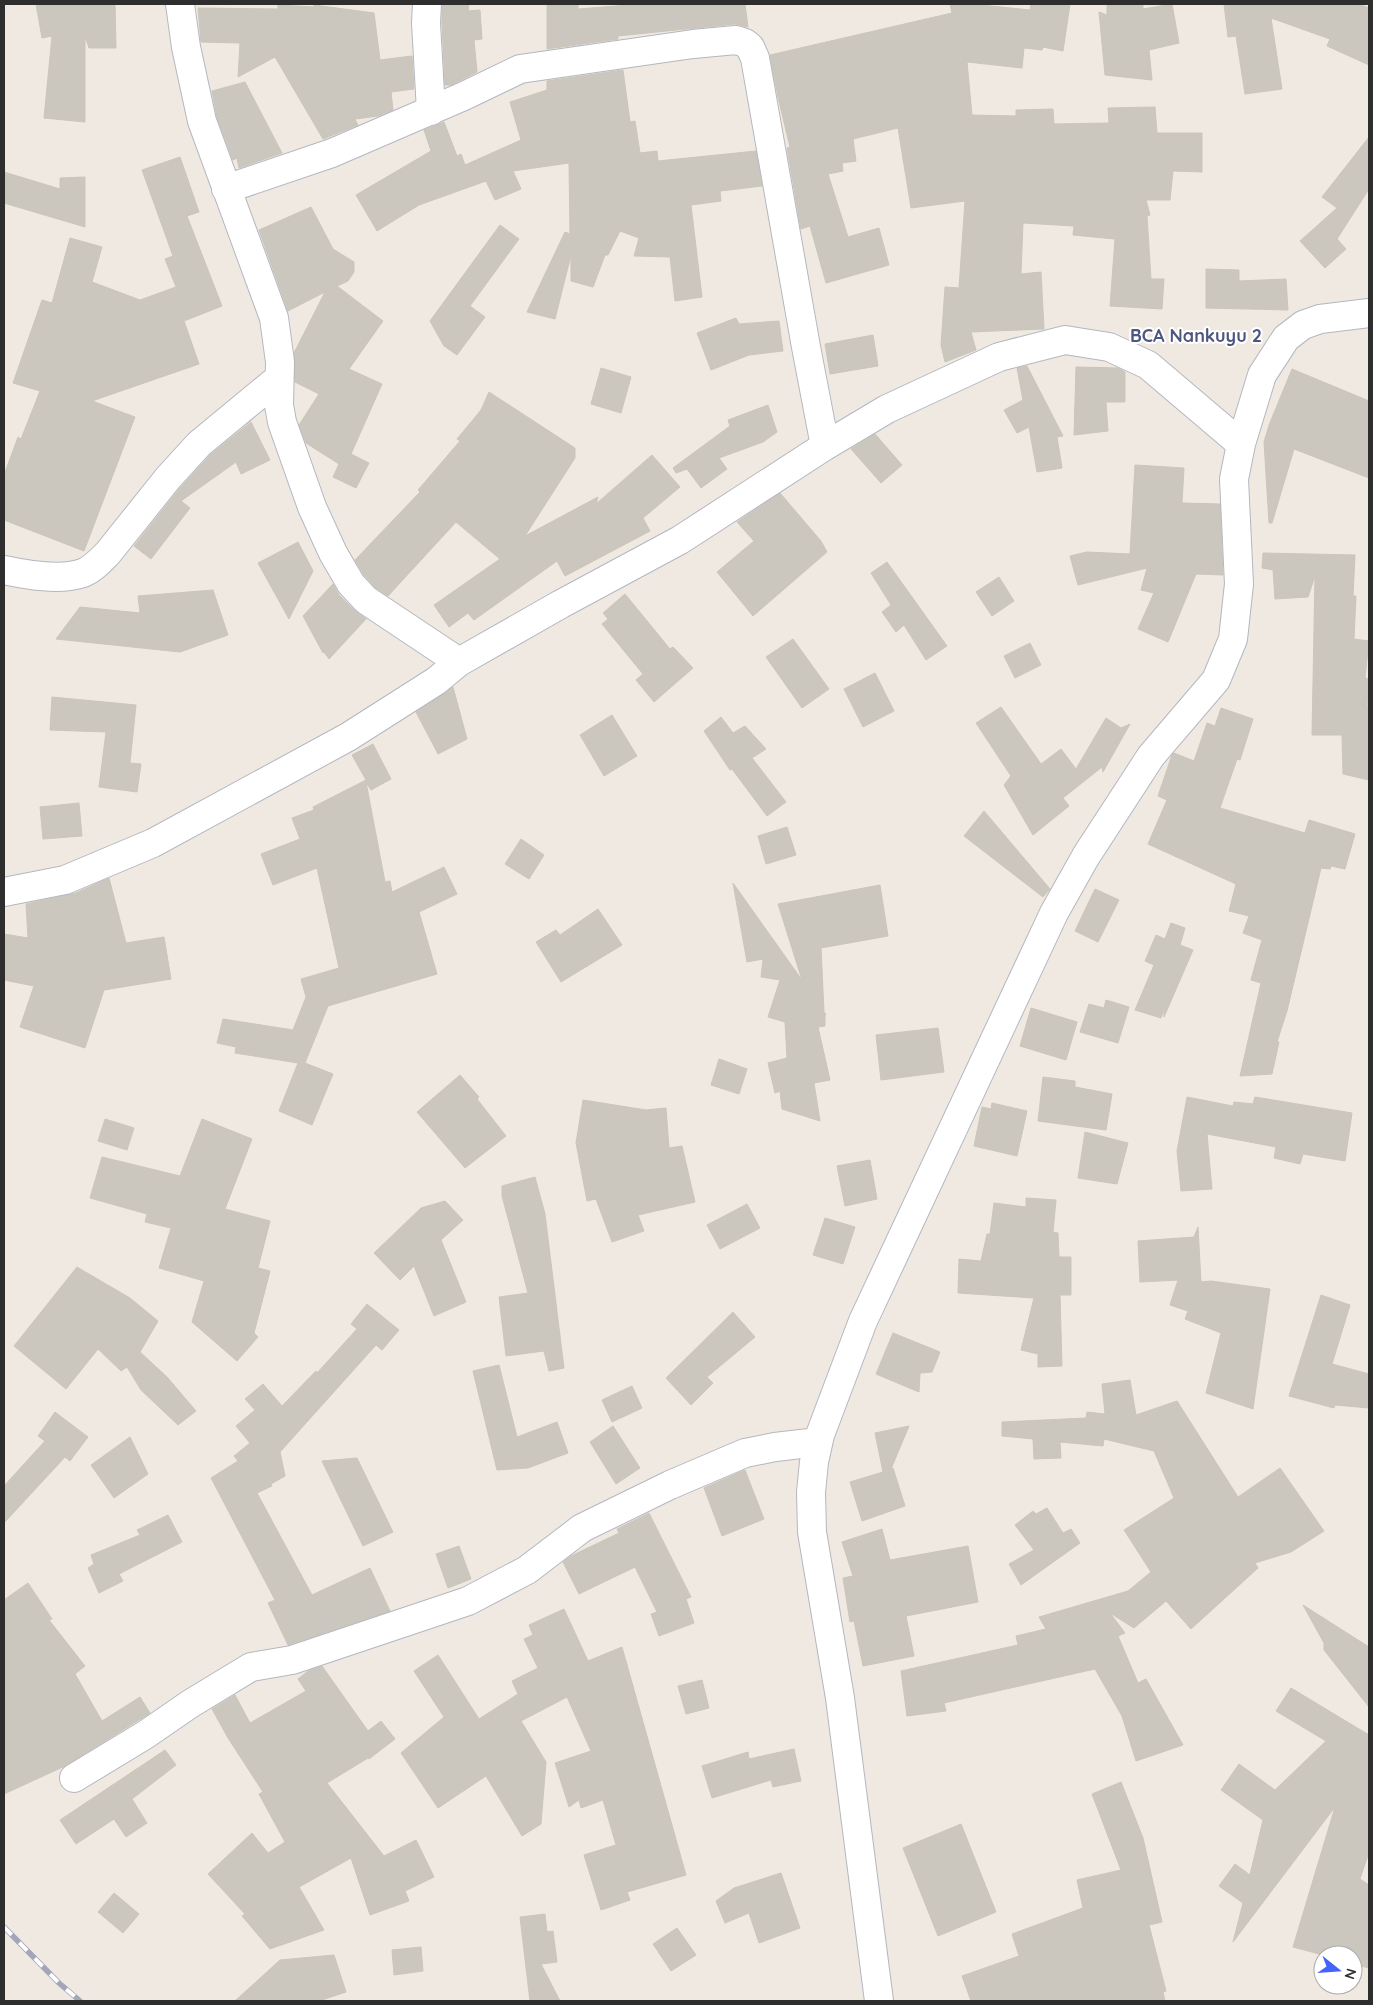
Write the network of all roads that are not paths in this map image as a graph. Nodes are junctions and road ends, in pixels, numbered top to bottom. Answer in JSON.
{"nodes":[{"id":1,"x":180,"y":4,"type":"edge"},
{"id":2,"x":427,"y":4,"type":"edge"},
{"id":3,"x":431,"y":111,"type":"junction"},
{"id":4,"x":226,"y":189,"type":"junction"},
{"id":5,"x":1369,"y":313,"type":"edge"},
{"id":6,"x":279,"y":378,"type":"junction"},
{"id":7,"x":1241,"y":444,"type":"junction"},
{"id":8,"x":825,"y":446,"type":"junction"},
{"id":9,"x":4,"y":570,"type":"edge"},
{"id":10,"x":459,"y":662,"type":"junction"},
{"id":11,"x":4,"y":892,"type":"edge"},
{"id":12,"x":818,"y":1442,"type":"junction"},
{"id":13,"x":74,"y":1778,"type":"dead end"},
{"id":14,"x":879,"y":2001,"type":"edge"}],
"edges":[{"from":1,"to":4,"type":"street"},
{"from":2,"to":3,"type":"street"},
{"from":3,"to":4,"type":"street"},
{"from":3,"to":8,"type":"street"},
{"from":4,"to":6,"type":"street"},
{"from":5,"to":7,"type":"street"},
{"from":6,"to":9,"type":"street"},
{"from":6,"to":10,"type":"street"},
{"from":7,"to":8,"type":"street"},
{"from":7,"to":12,"type":"street"},
{"from":8,"to":10,"type":"street"},
{"from":10,"to":11,"type":"street"},
{"from":12,"to":13,"type":"street"},
{"from":12,"to":14,"type":"street"}]}
